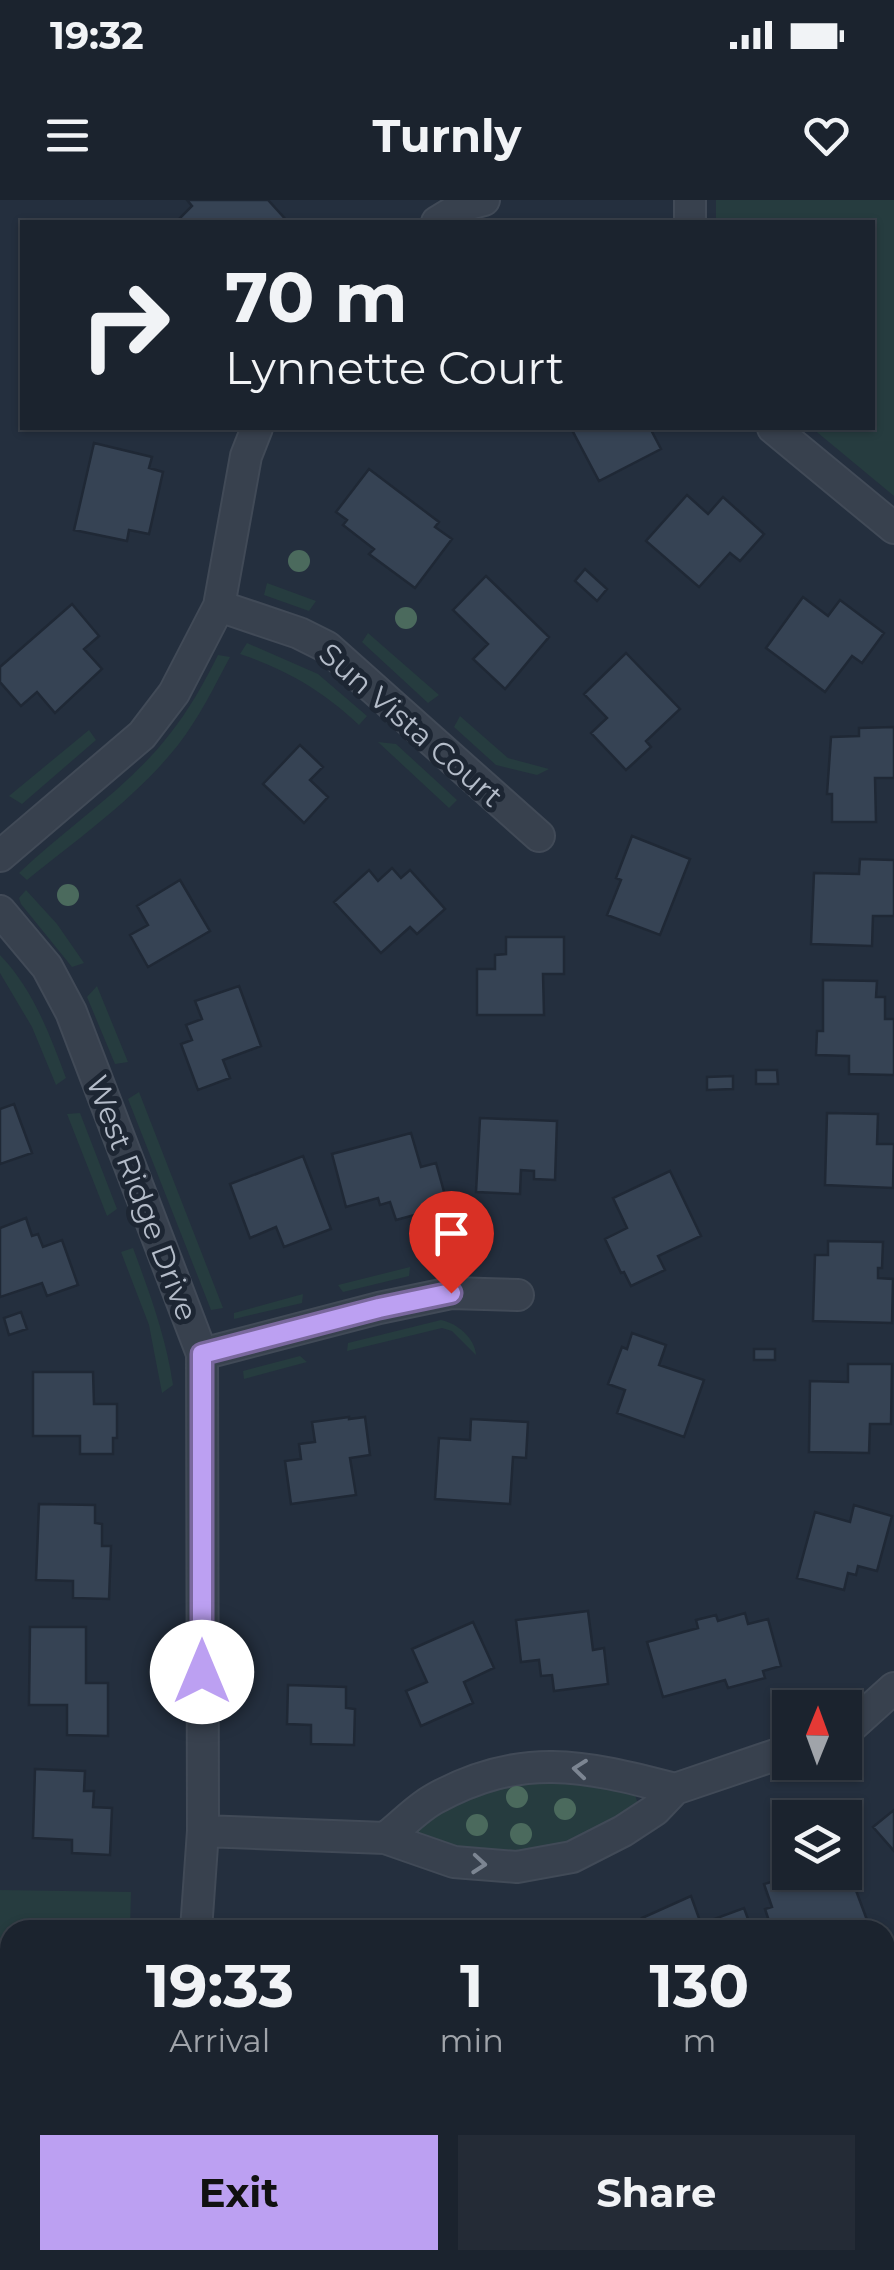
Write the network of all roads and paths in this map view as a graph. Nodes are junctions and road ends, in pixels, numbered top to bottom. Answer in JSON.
{"nodes":[{"id":1,"x":484,"y":200,"type":"edge"},
{"id":2,"x":439,"y":220,"type":"edge"},
{"id":3,"x":255,"y":430,"type":"edge"},
{"id":4,"x":775,"y":430,"type":"edge"},
{"id":5,"x":894,"y":528,"type":"edge"},
{"id":6,"x":219,"y":606,"type":"junction"},
{"id":7,"x":539,"y":836,"type":"dead end"},
{"id":8,"x":0,"y":856,"type":"edge"},
{"id":9,"x":0,"y":911,"type":"edge"},
{"id":10,"x":518,"y":1294,"type":"dead end"},
{"id":11,"x":202,"y":1354,"type":"junction"},
{"id":12,"x":894,"y":1688,"type":"edge"},
{"id":13,"x":862,"y":1717,"type":"edge"},
{"id":14,"x":772,"y":1756,"type":"edge"},
{"id":15,"x":675,"y":1789,"type":"junction"},
{"id":16,"x":203,"y":1831,"type":"junction"},
{"id":17,"x":385,"y":1838,"type":"junction"},
{"id":18,"x":197,"y":1920,"type":"edge"}],
"edges":[{"from":1,"to":2,"type":"street"},
{"from":3,"to":6,"type":"street"},
{"from":4,"to":5,"type":"street"},
{"from":6,"to":7,"type":"street","name":"Sun Vista Court"},
{"from":6,"to":8,"type":"street"},
{"from":9,"to":11,"type":"street","name":"West Ridge Drive"},
{"from":10,"to":11,"type":"street"},
{"from":11,"to":16,"type":"street","name":"West Ridge Drive"},
{"from":12,"to":13,"type":"street"},
{"from":14,"to":15,"type":"street"},
{"from":15,"to":17,"type":"street","one_way":true},
{"from":17,"to":15,"type":"street","one_way":true},
{"from":16,"to":17,"type":"street"},
{"from":16,"to":18,"type":"street","name":"West Ridge Drive"}]}
